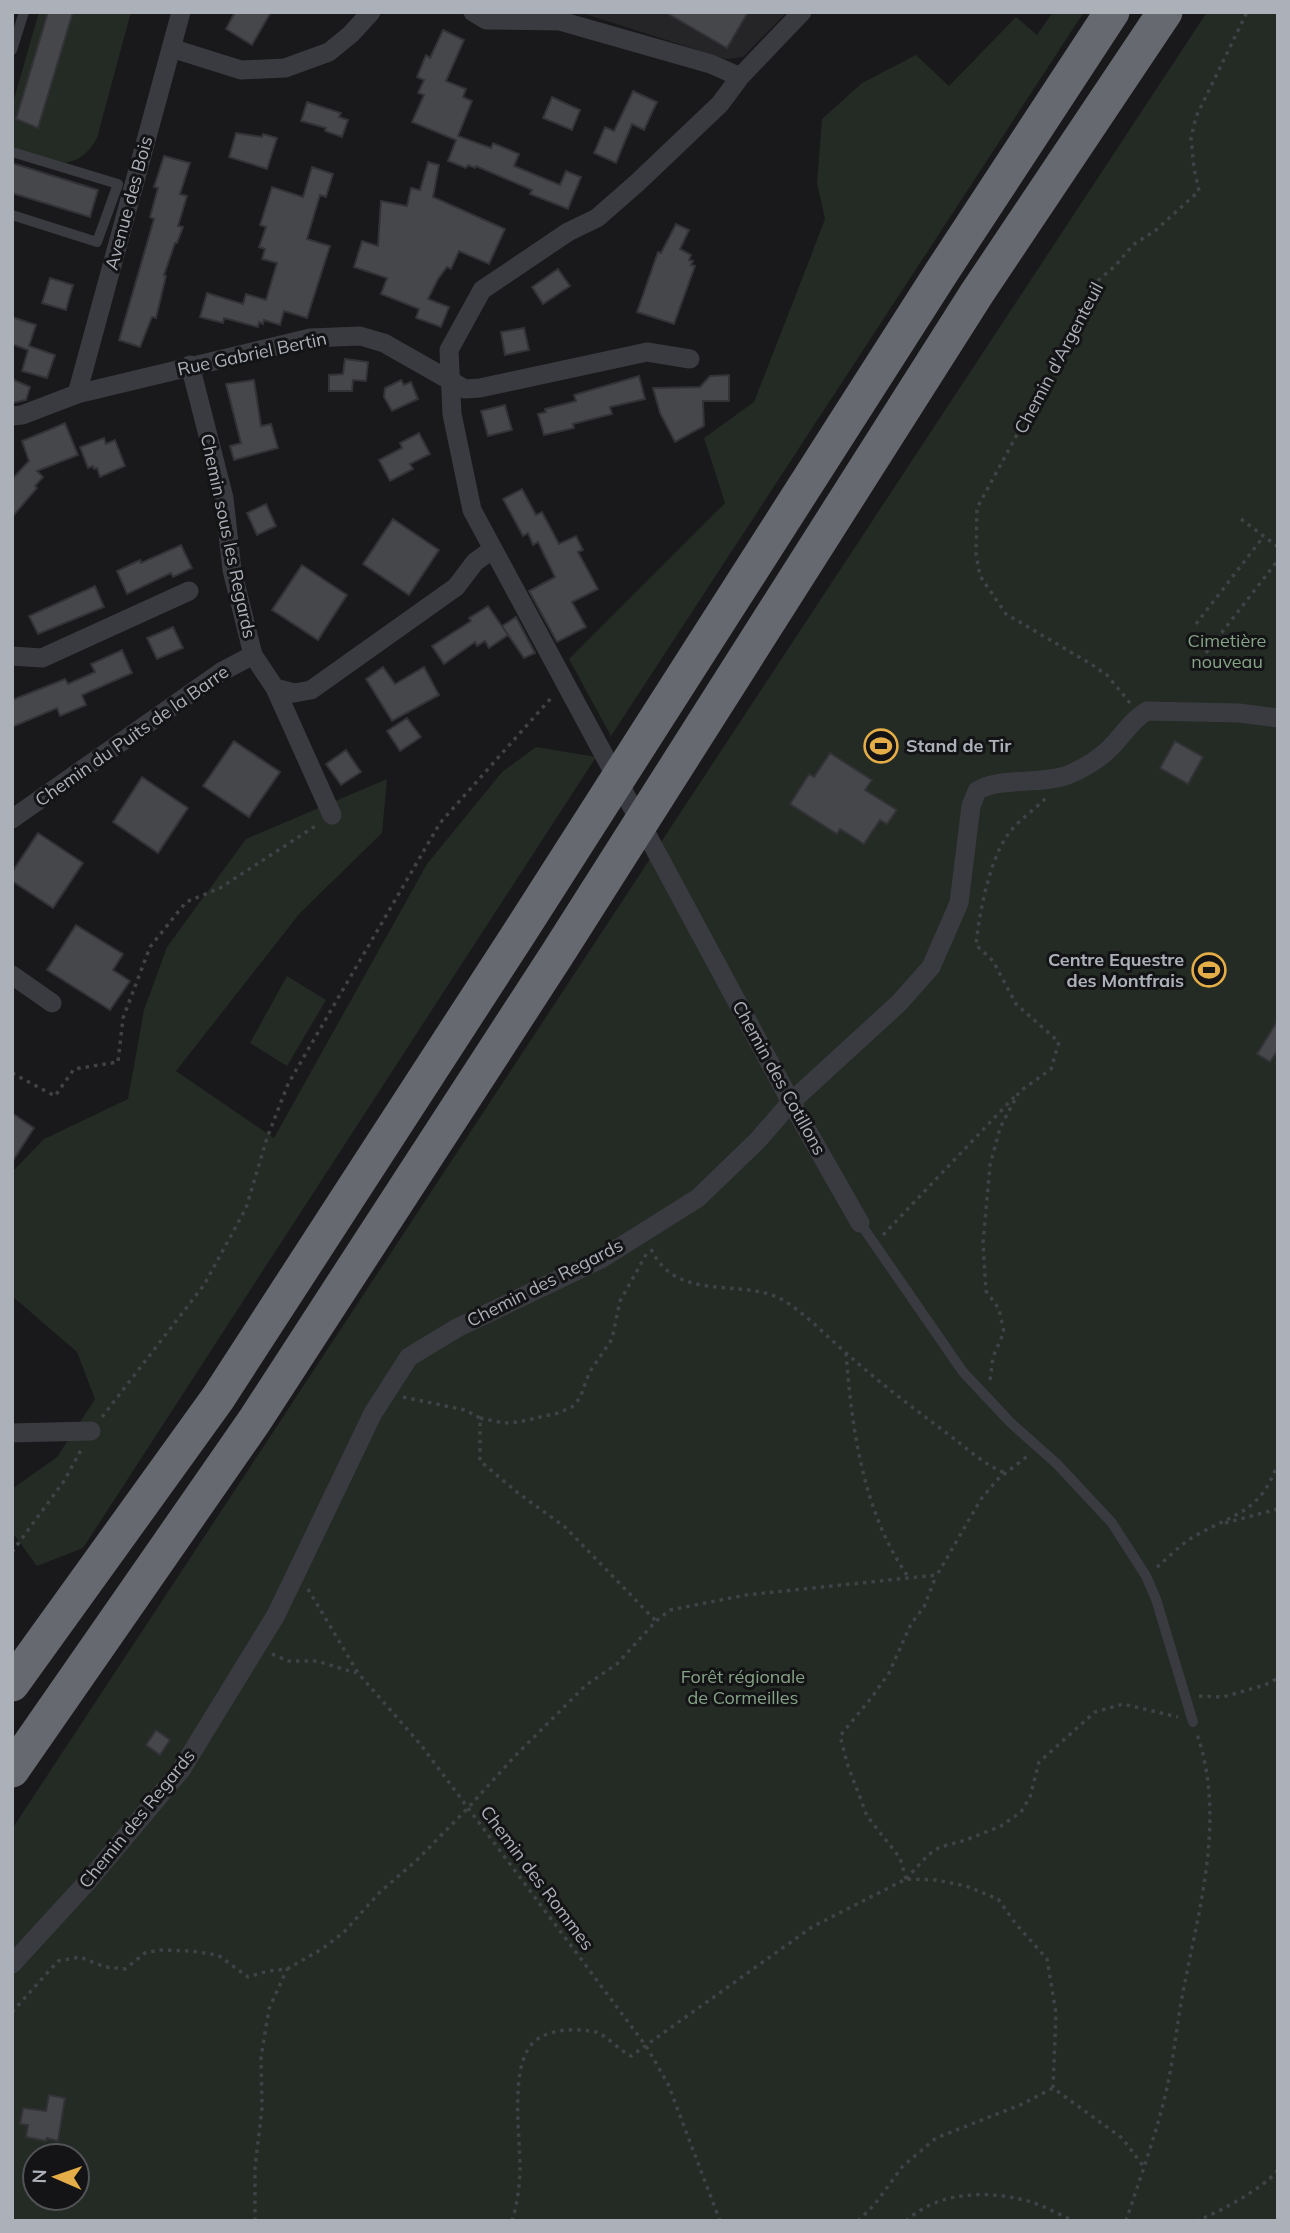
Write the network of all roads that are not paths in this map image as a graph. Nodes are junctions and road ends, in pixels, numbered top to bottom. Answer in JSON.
{"nodes":[{"id":1,"x":24,"y":12,"type":"edge"},
{"id":2,"x":181,"y":12,"type":"edge"},
{"id":3,"x":371,"y":12,"type":"edge"},
{"id":4,"x":473,"y":12,"type":"edge"},
{"id":5,"x":802,"y":12,"type":"edge"},
{"id":6,"x":1112,"y":12,"type":"edge"},
{"id":7,"x":1166,"y":12,"type":"edge"},
{"id":8,"x":518,"y":17,"type":"edge"},
{"id":9,"x":171,"y":48,"type":"junction"},
{"id":10,"x":12,"y":50,"type":"edge"},
{"id":11,"x":740,"y":77,"type":"junction"},
{"id":12,"x":12,"y":152,"type":"edge"},
{"id":13,"x":12,"y":215,"type":"edge"},
{"id":14,"x":690,"y":359,"type":"dead end"},
{"id":15,"x":190,"y":365,"type":"junction"},
{"id":16,"x":451,"y":382,"type":"junction"},
{"id":17,"x":77,"y":394,"type":"junction"},
{"id":18,"x":12,"y":416,"type":"edge"},
{"id":19,"x":493,"y":549,"type":"junction"},
{"id":20,"x":189,"y":591,"type":"dead end"},
{"id":21,"x":253,"y":655,"type":"junction"},
{"id":22,"x":12,"y":656,"type":"edge"},
{"id":23,"x":275,"y":688,"type":"junction"},
{"id":24,"x":1278,"y":718,"type":"edge"},
{"id":25,"x":332,"y":815,"type":"road end"},
{"id":26,"x":12,"y":819,"type":"edge"},
{"id":27,"x":12,"y":975,"type":"edge"},
{"id":28,"x":52,"y":1003,"type":"dead end"},
{"id":29,"x":791,"y":1102,"type":"junction"},
{"id":30,"x":860,"y":1223,"type":"joint"},
{"id":31,"x":91,"y":1431,"type":"road end"},
{"id":32,"x":12,"y":1433,"type":"edge"},
{"id":33,"x":12,"y":1684,"type":"edge"},
{"id":34,"x":1192,"y":1719,"type":"road end"},
{"id":35,"x":12,"y":1770,"type":"edge"},
{"id":36,"x":12,"y":1964,"type":"edge"}],
"edges":[{"from":1,"to":10,"type":"lane"},
{"from":2,"to":9,"type":"street","name":"Avenue des Bois"},
{"from":3,"to":9,"type":"street"},
{"from":4,"to":8,"type":"street"},
{"from":5,"to":11,"type":"street","name":"Chemin des Cotillons"},
{"from":6,"to":33,"type":"highway"},
{"from":7,"to":35,"type":"highway"},
{"from":8,"to":11,"type":"street"},
{"from":9,"to":17,"type":"street","name":"Avenue des Bois"},
{"from":11,"to":16,"type":"street","name":"Chemin des Cotillons"},
{"from":12,"to":13,"type":"lane"},
{"from":14,"to":16,"type":"street","name":"Rue Gabriel Bertin"},
{"from":15,"to":16,"type":"street","name":"Rue Gabriel Bertin"},
{"from":15,"to":17,"type":"street","name":"Rue Gabriel Bertin"},
{"from":15,"to":21,"type":"street","name":"Chemin sous les Regards"},
{"from":16,"to":19,"type":"street","name":"Chemin des Cotillons"},
{"from":17,"to":18,"type":"street","name":"Rue Gabriel Bertin"},
{"from":19,"to":23,"type":"street"},
{"from":19,"to":29,"type":"street","name":"Chemin des Cotillons"},
{"from":20,"to":22,"type":"street"},
{"from":21,"to":23,"type":"street","name":"Chemin sous les Regards"},
{"from":21,"to":26,"type":"street","name":"Chemin du Puits de la Barre"},
{"from":23,"to":25,"type":"street","name":"Chemin sous les Regards"},
{"from":24,"to":29,"type":"street","name":"Chemin des Regards"},
{"from":27,"to":28,"type":"street"},
{"from":29,"to":30,"type":"street","name":"Chemin des Cotillons"},
{"from":29,"to":36,"type":"street","name":"Chemin des Regards"},
{"from":30,"to":34,"type":"lane","name":"Chemin des Cotillons"},
{"from":31,"to":32,"type":"street"}]}
